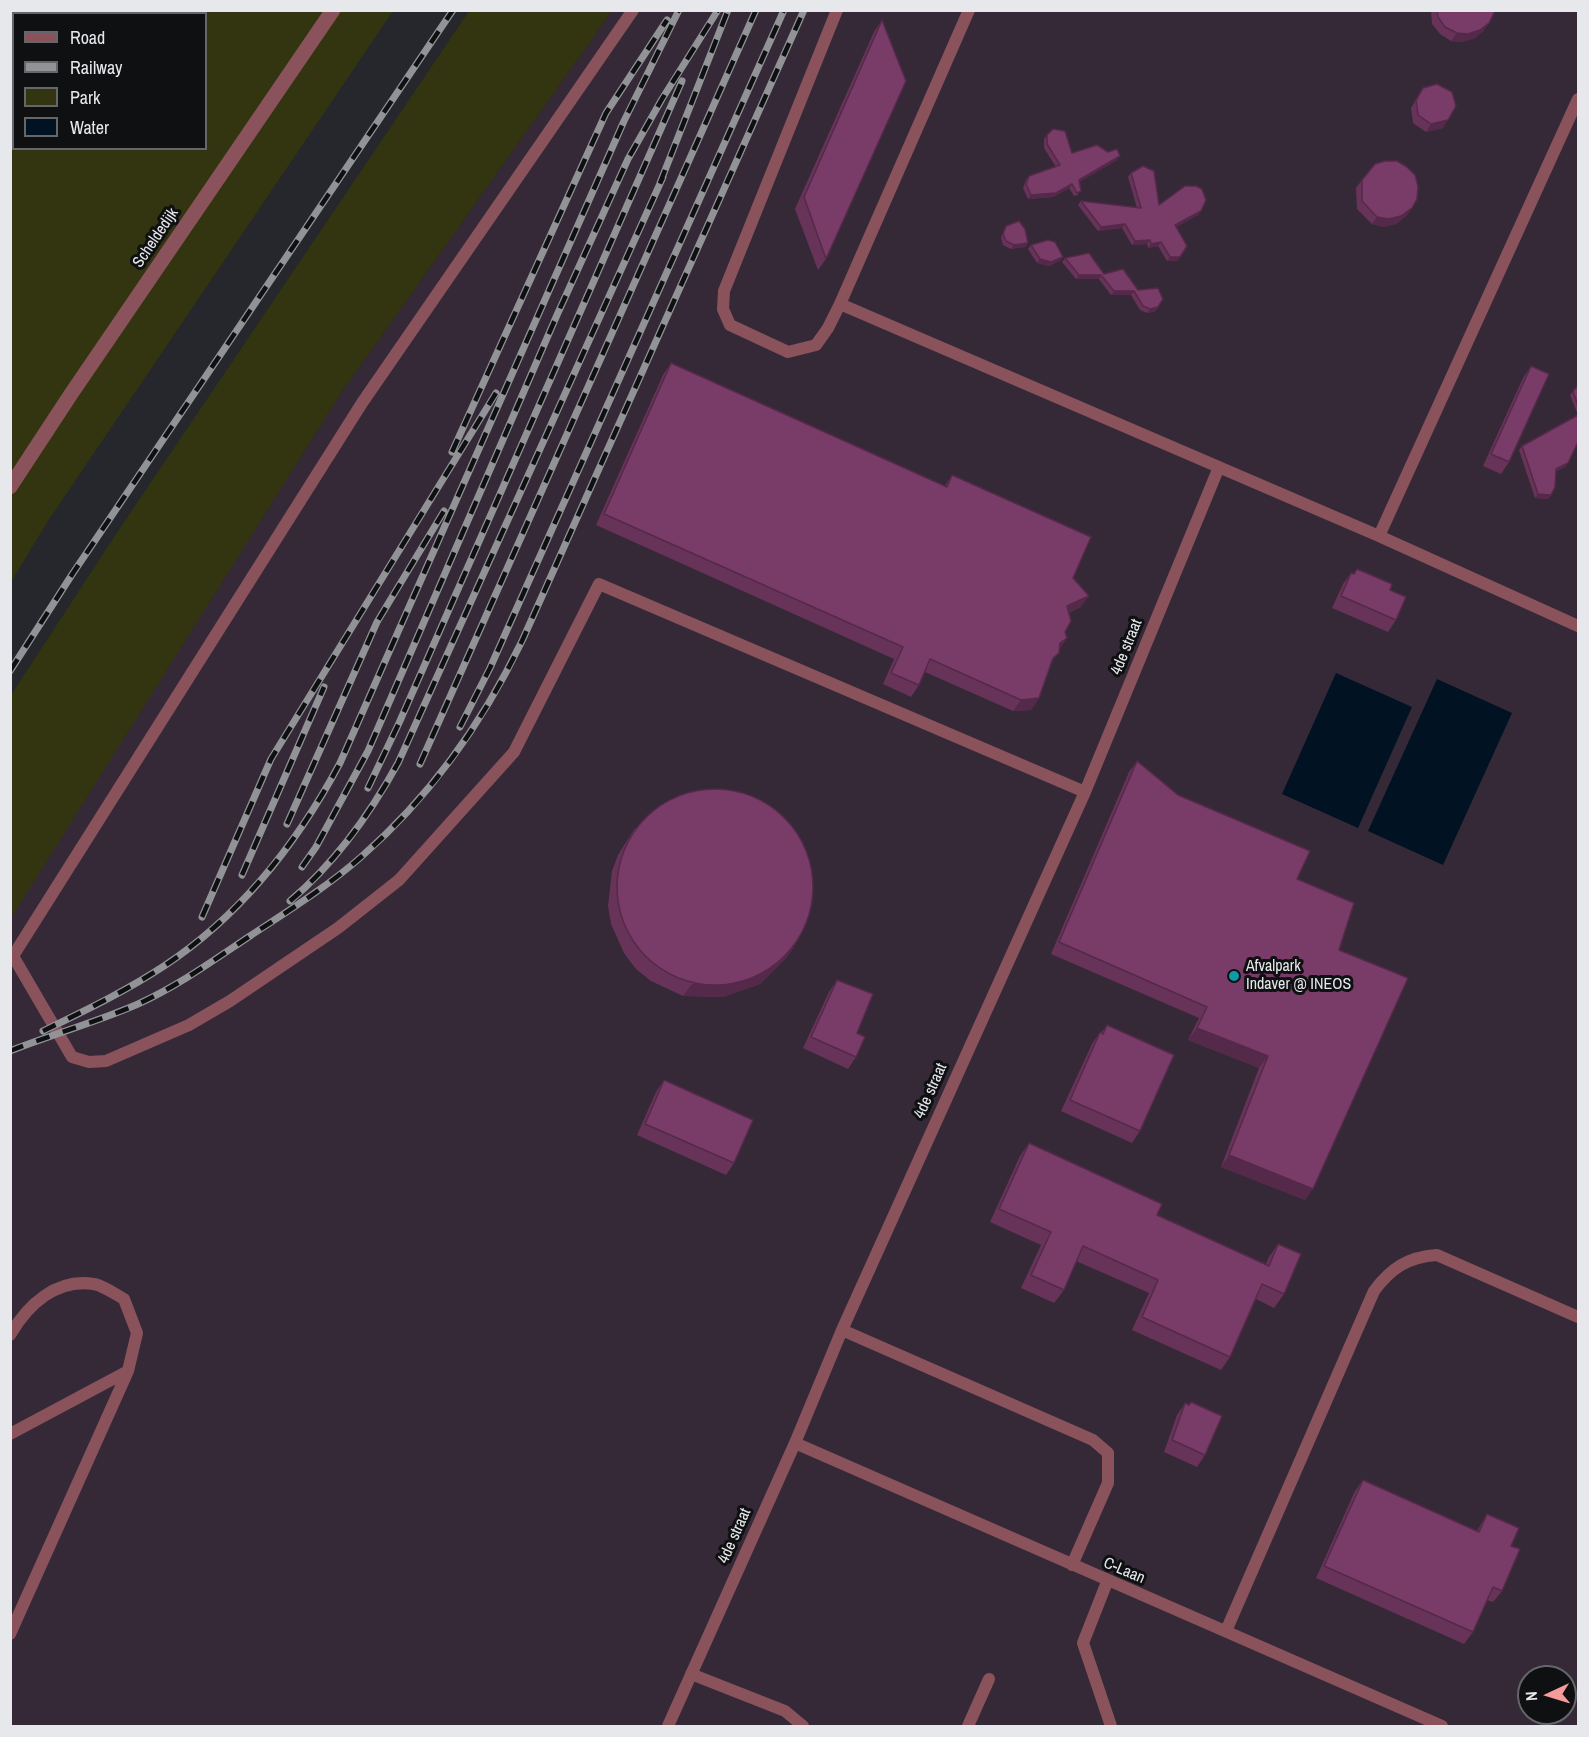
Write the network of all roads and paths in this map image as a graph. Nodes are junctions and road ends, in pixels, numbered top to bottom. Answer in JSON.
{"nodes":[{"id":1,"x":333,"y":10,"type":"edge"},
{"id":2,"x":633,"y":10,"type":"edge"},
{"id":3,"x":837,"y":10,"type":"edge"},
{"id":4,"x":969,"y":10,"type":"edge"},
{"id":5,"x":1578,"y":99,"type":"edge"},
{"id":6,"x":840,"y":303,"type":"junction"},
{"id":7,"x":1219,"y":467,"type":"junction"},
{"id":8,"x":10,"y":487,"type":"edge"},
{"id":9,"x":1379,"y":536,"type":"junction"},
{"id":10,"x":1578,"y":626,"type":"edge"},
{"id":11,"x":1085,"y":792,"type":"junction"},
{"id":12,"x":1578,"y":1317,"type":"edge"},
{"id":13,"x":842,"y":1330,"type":"junction"},
{"id":14,"x":10,"y":1335,"type":"edge"},
{"id":15,"x":128,"y":1371,"type":"junction"},
{"id":16,"x":10,"y":1434,"type":"edge"},
{"id":17,"x":795,"y":1443,"type":"junction"},
{"id":18,"x":1072,"y":1565,"type":"junction"},
{"id":19,"x":1107,"y":1582,"type":"junction"},
{"id":20,"x":1226,"y":1630,"type":"junction"},
{"id":21,"x":10,"y":1634,"type":"edge"},
{"id":22,"x":691,"y":1674,"type":"junction"},
{"id":23,"x":989,"y":1679,"type":"dead end"},
{"id":24,"x":668,"y":1726,"type":"edge"},
{"id":25,"x":803,"y":1726,"type":"edge"},
{"id":26,"x":968,"y":1726,"type":"edge"},
{"id":27,"x":1111,"y":1726,"type":"edge"},
{"id":28,"x":1442,"y":1726,"type":"edge"}],
"edges":[{"from":1,"to":8,"type":"street","name":"Scheldedijk"},
{"from":2,"to":11,"type":"lane"},
{"from":3,"to":6,"type":"lane"},
{"from":4,"to":6,"type":"lane"},
{"from":5,"to":9,"type":"lane"},
{"from":6,"to":7,"type":"lane"},
{"from":7,"to":9,"type":"lane"},
{"from":7,"to":11,"type":"lane","name":"4de straat"},
{"from":9,"to":10,"type":"lane"},
{"from":11,"to":13,"type":"lane","name":"4de straat"},
{"from":12,"to":20,"type":"lane"},
{"from":13,"to":17,"type":"lane","name":"4de straat"},
{"from":13,"to":18,"type":"lane"},
{"from":14,"to":15,"type":"lane"},
{"from":15,"to":16,"type":"lane"},
{"from":15,"to":21,"type":"lane"},
{"from":17,"to":18,"type":"lane","name":"C-Laan"},
{"from":17,"to":22,"type":"lane","name":"4de straat"},
{"from":18,"to":19,"type":"lane","name":"C-Laan"},
{"from":19,"to":20,"type":"lane","name":"C-Laan"},
{"from":19,"to":27,"type":"lane"},
{"from":20,"to":28,"type":"lane","name":"C-Laan"},
{"from":22,"to":24,"type":"lane","name":"4de straat"},
{"from":22,"to":25,"type":"lane"},
{"from":23,"to":26,"type":"lane"}]}
